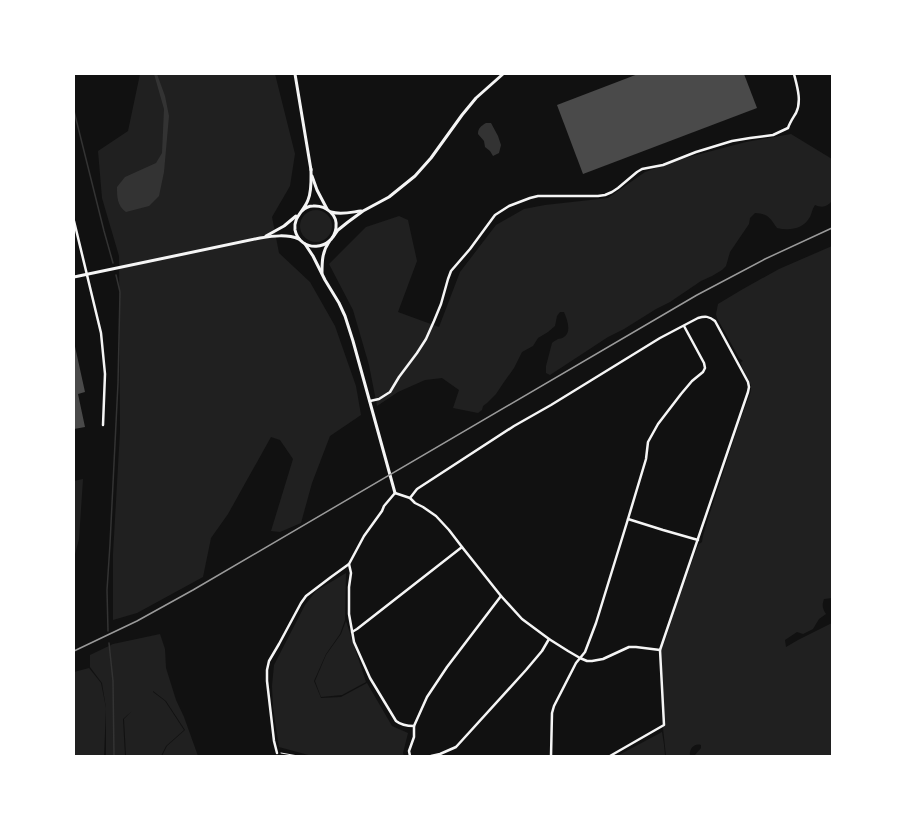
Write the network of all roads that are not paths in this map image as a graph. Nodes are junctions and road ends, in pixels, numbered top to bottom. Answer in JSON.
{"nodes":[{"id":1,"x":295,"y":74,"type":"edge"},
{"id":2,"x":503,"y":74,"type":"edge"},
{"id":3,"x":794,"y":74,"type":"edge"},
{"id":4,"x":311,"y":169,"type":"junction"},
{"id":5,"x":328,"y":210,"type":"junction"},
{"id":6,"x":302,"y":211,"type":"junction"},
{"id":7,"x":363,"y":211,"type":"junction"},
{"id":8,"x":298,"y":214,"type":"junction"},
{"id":9,"x":74,"y":221,"type":"edge"},
{"id":10,"x":334,"y":237,"type":"junction"},
{"id":11,"x":260,"y":238,"type":"junction"},
{"id":12,"x":299,"y":239,"type":"junction"},
{"id":13,"x":330,"y":241,"type":"junction"},
{"id":14,"x":305,"y":244,"type":"junction"},
{"id":15,"x":87,"y":274,"type":"junction"},
{"id":16,"x":322,"y":275,"type":"junction"},
{"id":17,"x":74,"y":277,"type":"edge"},
{"id":18,"x":684,"y":326,"type":"junction"},
{"id":19,"x":370,"y":401,"type":"junction"},
{"id":20,"x":103,"y":425,"type":"dead end"},
{"id":21,"x":395,"y":493,"type":"junction"},
{"id":22,"x":410,"y":498,"type":"junction"},
{"id":23,"x":628,"y":519,"type":"junction"},
{"id":24,"x":698,"y":540,"type":"junction"},
{"id":25,"x":462,"y":547,"type":"junction"},
{"id":26,"x":349,"y":564,"type":"junction"},
{"id":27,"x":501,"y":596,"type":"junction"},
{"id":28,"x":352,"y":632,"type":"junction"},
{"id":29,"x":549,"y":639,"type":"junction"},
{"id":30,"x":660,"y":650,"type":"junction"},
{"id":31,"x":580,"y":658,"type":"junction"},
{"id":32,"x":414,"y":726,"type":"junction"},
{"id":33,"x":277,"y":753,"type":"road end"},
{"id":34,"x":410,"y":756,"type":"edge"},
{"id":35,"x":431,"y":756,"type":"edge"},
{"id":36,"x":551,"y":756,"type":"edge"},
{"id":37,"x":610,"y":756,"type":"edge"}],
"edges":[{"from":1,"to":4,"type":"street"},
{"from":2,"to":7,"type":"street"},
{"from":3,"to":19,"type":"street"},
{"from":4,"to":5,"type":"street"},
{"from":4,"to":6,"type":"street"},
{"from":5,"to":6,"type":"street"},
{"from":5,"to":7,"type":"street"},
{"from":5,"to":10,"type":"street"},
{"from":6,"to":8,"type":"street"},
{"from":7,"to":10,"type":"street"},
{"from":8,"to":11,"type":"street"},
{"from":8,"to":12,"type":"street"},
{"from":9,"to":15,"type":"street"},
{"from":10,"to":13,"type":"street"},
{"from":11,"to":12,"type":"street"},
{"from":11,"to":15,"type":"street"},
{"from":12,"to":14,"type":"street"},
{"from":13,"to":14,"type":"street"},
{"from":13,"to":16,"type":"street"},
{"from":14,"to":16,"type":"street"},
{"from":15,"to":17,"type":"street"},
{"from":15,"to":20,"type":"street"},
{"from":16,"to":19,"type":"street"},
{"from":18,"to":22,"type":"street"},
{"from":18,"to":23,"type":"street"},
{"from":18,"to":24,"type":"street"},
{"from":19,"to":21,"type":"street"},
{"from":21,"to":22,"type":"street"},
{"from":21,"to":26,"type":"street"},
{"from":22,"to":25,"type":"street"},
{"from":23,"to":24,"type":"street"},
{"from":23,"to":31,"type":"street"},
{"from":24,"to":30,"type":"street"},
{"from":25,"to":27,"type":"street"},
{"from":25,"to":28,"type":"street"},
{"from":26,"to":28,"type":"street"},
{"from":26,"to":33,"type":"street"},
{"from":27,"to":29,"type":"street"},
{"from":27,"to":32,"type":"street"},
{"from":28,"to":32,"type":"street"},
{"from":29,"to":31,"type":"street"},
{"from":29,"to":35,"type":"street"},
{"from":30,"to":31,"type":"street"},
{"from":30,"to":37,"type":"street"},
{"from":31,"to":36,"type":"street"},
{"from":32,"to":34,"type":"street"}]}
